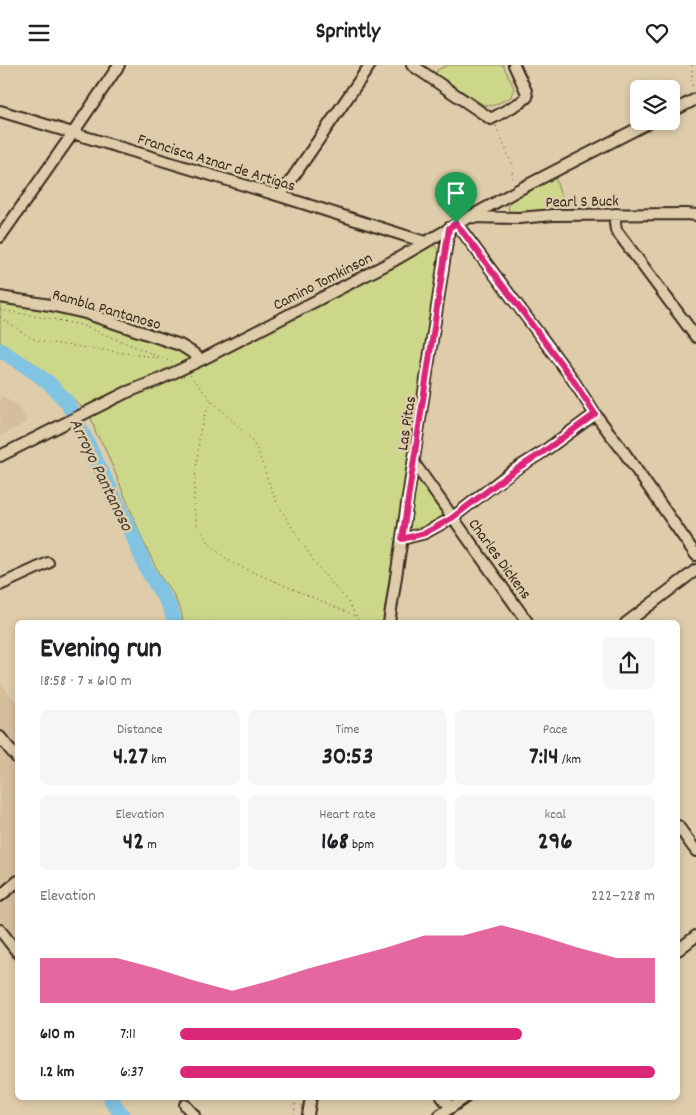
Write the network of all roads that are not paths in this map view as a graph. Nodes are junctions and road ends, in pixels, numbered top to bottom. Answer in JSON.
{"nodes":[{"id":1,"x":118,"y":65,"type":"edge"},
{"id":2,"x":370,"y":65,"type":"edge"},
{"id":3,"x":514,"y":65,"type":"edge"},
{"id":4,"x":420,"y":67,"type":"edge"},
{"id":5,"x":695,"y":100,"type":"edge"},
{"id":6,"x":680,"y":107,"type":"edge"},
{"id":7,"x":0,"y":111,"type":"edge"},
{"id":8,"x":635,"y":130,"type":"edge"},
{"id":9,"x":73,"y":133,"type":"junction"},
{"id":10,"x":280,"y":196,"type":"junction"},
{"id":11,"x":616,"y":214,"type":"junction"},
{"id":12,"x":696,"y":215,"type":"edge"},
{"id":13,"x":469,"y":217,"type":"junction"},
{"id":14,"x":453,"y":226,"type":"junction"},
{"id":15,"x":0,"y":237,"type":"edge"},
{"id":16,"x":425,"y":242,"type":"junction"},
{"id":17,"x":0,"y":297,"type":"edge"},
{"id":18,"x":696,"y":337,"type":"edge"},
{"id":19,"x":201,"y":360,"type":"junction"},
{"id":20,"x":595,"y":414,"type":"junction"},
{"id":21,"x":0,"y":457,"type":"edge"},
{"id":22,"x":414,"y":463,"type":"junction"},
{"id":23,"x":452,"y":518,"type":"junction"},
{"id":24,"x":402,"y":539,"type":"junction"},
{"id":25,"x":696,"y":555,"type":"edge"},
{"id":26,"x":48,"y":563,"type":"dead end"},
{"id":27,"x":696,"y":570,"type":"edge"},
{"id":28,"x":0,"y":585,"type":"edge"},
{"id":29,"x":389,"y":620,"type":"edge"},
{"id":30,"x":526,"y":620,"type":"edge"},
{"id":31,"x":630,"y":620,"type":"edge"},
{"id":32,"x":0,"y":737,"type":"edge"},
{"id":33,"x":15,"y":755,"type":"edge"},
{"id":34,"x":680,"y":829,"type":"edge"},
{"id":35,"x":696,"y":851,"type":"edge"},
{"id":36,"x":15,"y":883,"type":"edge"},
{"id":37,"x":0,"y":895,"type":"edge"},
{"id":38,"x":0,"y":930,"type":"edge"},
{"id":39,"x":696,"y":936,"type":"edge"},
{"id":40,"x":680,"y":948,"type":"edge"},
{"id":41,"x":15,"y":949,"type":"edge"},
{"id":42,"x":310,"y":1100,"type":"edge"},
{"id":43,"x":444,"y":1100,"type":"edge"},
{"id":44,"x":461,"y":1100,"type":"edge"},
{"id":45,"x":185,"y":1105,"type":"dead end"},
{"id":46,"x":450,"y":1107,"type":"junction"},
{"id":47,"x":194,"y":1115,"type":"edge"},
{"id":48,"x":308,"y":1115,"type":"edge"},
{"id":49,"x":440,"y":1115,"type":"edge"}],
"edges":[{"from":1,"to":9,"type":"street"},
{"from":2,"to":10,"type":"street"},
{"from":3,"to":4,"type":"street"},
{"from":5,"to":6,"type":"street"},
{"from":7,"to":9,"type":"street","name":"Francisca Aznar de Artigas"},
{"from":8,"to":13,"type":"street","name":"Camino Tomkinson"},
{"from":9,"to":10,"type":"street","name":"Francisca Aznar de Artigas"},
{"from":9,"to":15,"type":"street"},
{"from":10,"to":16,"type":"street","name":"Francisca Aznar de Artigas"},
{"from":11,"to":12,"type":"street","name":"Pearl S Buck"},
{"from":11,"to":13,"type":"street","name":"Pearl S Buck"},
{"from":11,"to":18,"type":"street"},
{"from":13,"to":14,"type":"street","name":"Camino Tomkinson"},
{"from":14,"to":16,"type":"street","name":"Camino Tomkinson"},
{"from":14,"to":20,"type":"street"},
{"from":14,"to":22,"type":"street","name":"Las Pitas"},
{"from":16,"to":19,"type":"street","name":"Camino Tomkinson"},
{"from":17,"to":19,"type":"street","name":"Rambla Pantanoso"},
{"from":19,"to":21,"type":"street","name":"Camino Tomkinson"},
{"from":20,"to":23,"type":"street"},
{"from":20,"to":25,"type":"street"},
{"from":22,"to":23,"type":"street","name":"Charles Dickens"},
{"from":22,"to":24,"type":"street","name":"Las Pitas"},
{"from":23,"to":24,"type":"street"},
{"from":23,"to":30,"type":"street","name":"Charles Dickens"},
{"from":24,"to":29,"type":"street","name":"Las Pitas"},
{"from":26,"to":28,"type":"street"},
{"from":27,"to":31,"type":"street"},
{"from":32,"to":33,"type":"street"},
{"from":34,"to":35,"type":"street"},
{"from":36,"to":37,"type":"street"},
{"from":38,"to":41,"type":"street"},
{"from":39,"to":40,"type":"street"},
{"from":42,"to":48,"type":"street"},
{"from":43,"to":46,"type":"street"},
{"from":44,"to":46,"type":"street"},
{"from":45,"to":47,"type":"street"},
{"from":46,"to":49,"type":"street"}]}
